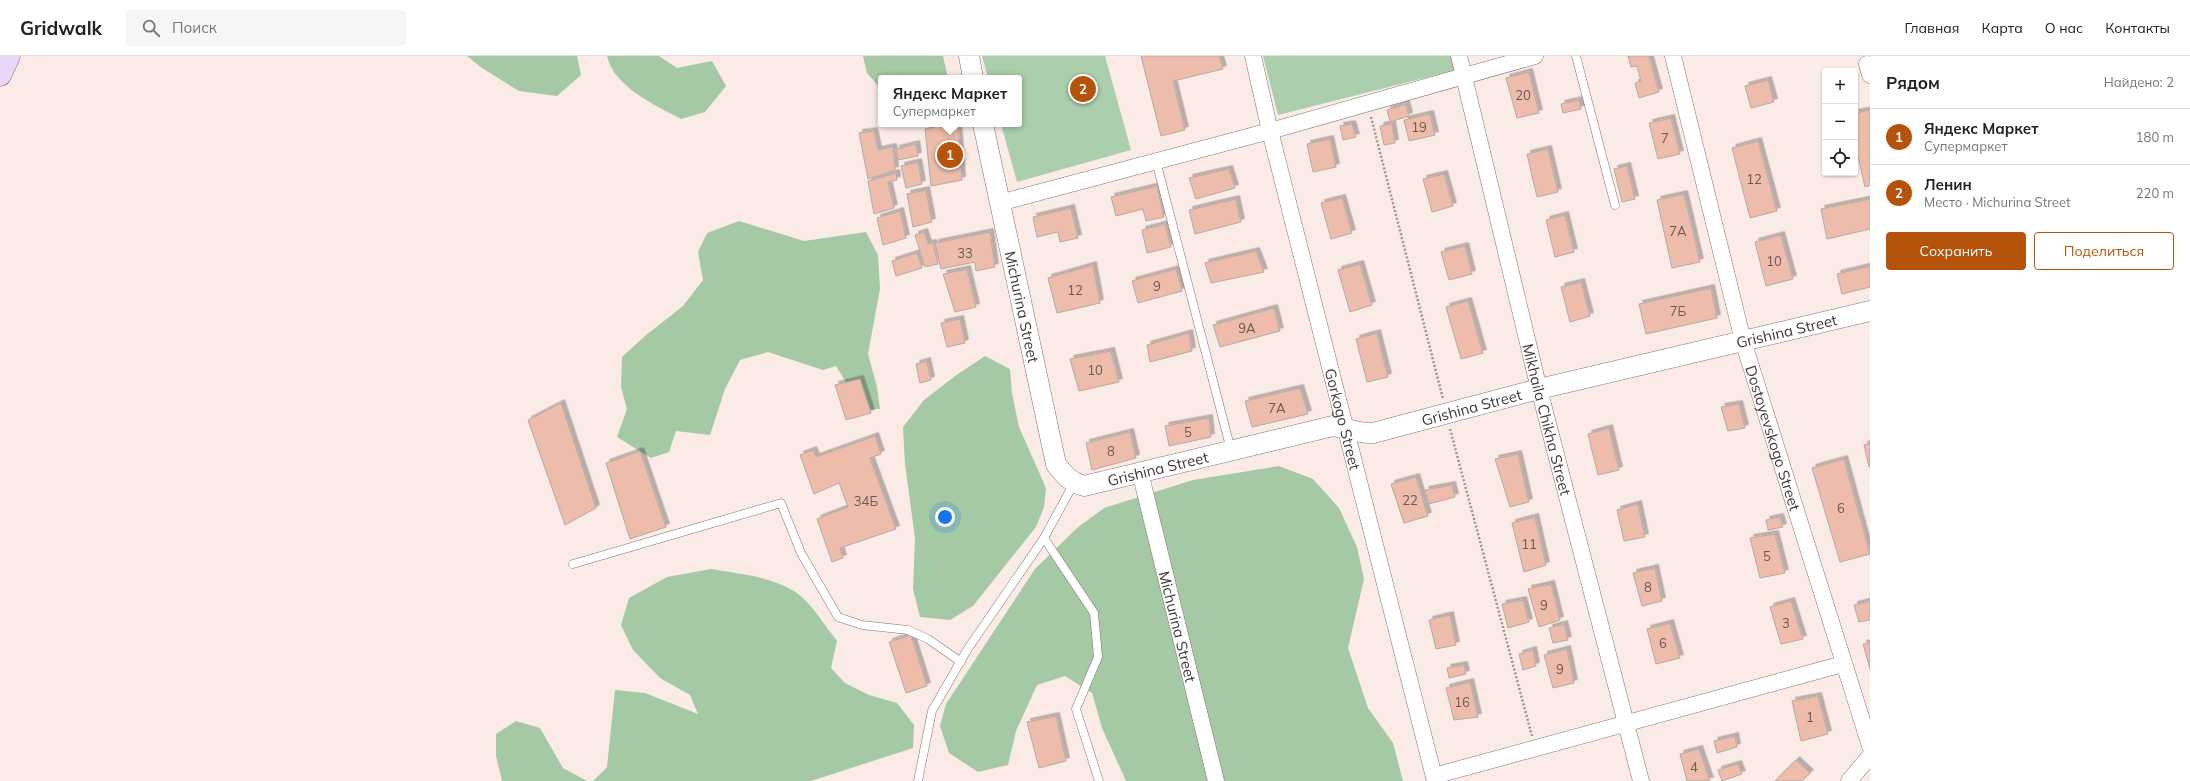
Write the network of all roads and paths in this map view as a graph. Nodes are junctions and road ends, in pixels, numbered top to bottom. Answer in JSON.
{"nodes":[{"id":1,"x":9,"y":56,"type":"edge"},
{"id":2,"x":969,"y":56,"type":"edge"},
{"id":3,"x":1253,"y":56,"type":"edge"},
{"id":4,"x":1459,"y":56,"type":"edge"},
{"id":5,"x":1535,"y":56,"type":"edge"},
{"id":6,"x":1576,"y":56,"type":"edge"},
{"id":7,"x":1673,"y":56,"type":"edge"},
{"id":8,"x":0,"y":75,"type":"edge"},
{"id":9,"x":972,"y":75,"type":"edge"},
{"id":10,"x":1464,"y":75,"type":"junction"},
{"id":11,"x":1367,"y":103,"type":"junction"},
{"id":12,"x":984,"y":127,"type":"edge"},
{"id":13,"x":1270,"y":131,"type":"junction"},
{"id":14,"x":1156,"y":161,"type":"junction"},
{"id":15,"x":999,"y":203,"type":"junction"},
{"id":16,"x":1615,"y":205,"type":"dead end"},
{"id":17,"x":1870,"y":311,"type":"edge"},
{"id":18,"x":1743,"y":341,"type":"junction"},
{"id":19,"x":1539,"y":389,"type":"junction"},
{"id":20,"x":1447,"y":414,"type":"junction"},
{"id":21,"x":1346,"y":428,"type":"junction"},
{"id":22,"x":1231,"y":450,"type":"junction"},
{"id":23,"x":1140,"y":472,"type":"junction"},
{"id":24,"x":1074,"y":483,"type":"junction"},
{"id":25,"x":1044,"y":538,"type":"junction"},
{"id":26,"x":572,"y":564,"type":"dead end"},
{"id":27,"x":960,"y":662,"type":"junction"},
{"id":28,"x":1843,"y":664,"type":"junction"},
{"id":29,"x":1626,"y":722,"type":"junction"},
{"id":30,"x":1870,"y":746,"type":"edge"},
{"id":31,"x":1535,"y":748,"type":"junction"},
{"id":32,"x":1870,"y":756,"type":"edge"},
{"id":33,"x":1434,"y":779,"type":"edge"},
{"id":34,"x":918,"y":781,"type":"edge"},
{"id":35,"x":1099,"y":781,"type":"edge"},
{"id":36,"x":1216,"y":781,"type":"edge"},
{"id":37,"x":1641,"y":781,"type":"edge"},
{"id":38,"x":1849,"y":781,"type":"edge"}],
"edges":[{"from":1,"to":8,"type":"main road"},
{"from":2,"to":9,"type":"street"},
{"from":3,"to":13,"type":"street","name":"Gorkogo Street"},
{"from":4,"to":10,"type":"street","name":"Mikhaila Chikha Street"},
{"from":5,"to":10,"type":"street"},
{"from":6,"to":16,"type":"lane"},
{"from":7,"to":18,"type":"street","name":"Dostoyevskogo Street"},
{"from":10,"to":11,"type":"street"},
{"from":10,"to":19,"type":"street","name":"Mikhaila Chikha Street"},
{"from":11,"to":13,"type":"street"},
{"from":11,"to":20,"type":"path"},
{"from":12,"to":15,"type":"street","name":"Michurina Street"},
{"from":13,"to":14,"type":"street"},
{"from":13,"to":21,"type":"street","name":"Gorkogo Street"},
{"from":14,"to":15,"type":"street"},
{"from":14,"to":22,"type":"lane"},
{"from":15,"to":24,"type":"street","name":"Michurina Street"},
{"from":17,"to":18,"type":"street","name":"Grishina Street"},
{"from":18,"to":19,"type":"street","name":"Grishina Street"},
{"from":18,"to":28,"type":"street","name":"Dostoyevskogo Street"},
{"from":19,"to":20,"type":"street","name":"Grishina Street"},
{"from":19,"to":29,"type":"street","name":"Mikhaila Chikha Street"},
{"from":20,"to":21,"type":"street","name":"Grishina Street"},
{"from":20,"to":31,"type":"path"},
{"from":21,"to":22,"type":"street","name":"Grishina Street"},
{"from":21,"to":33,"type":"street","name":"Gorkogo Street"},
{"from":22,"to":23,"type":"street","name":"Grishina Street"},
{"from":23,"to":24,"type":"street","name":"Grishina Street"},
{"from":23,"to":36,"type":"street","name":"Michurina Street"},
{"from":24,"to":25,"type":"lane"},
{"from":25,"to":27,"type":"lane"},
{"from":25,"to":35,"type":"lane"},
{"from":26,"to":27,"type":"lane"},
{"from":27,"to":34,"type":"lane"},
{"from":28,"to":29,"type":"street"},
{"from":28,"to":30,"type":"street","name":"Dostoyevskogo Street"},
{"from":29,"to":31,"type":"street"},
{"from":29,"to":37,"type":"street","name":"Mikhaila Chikha Street"},
{"from":31,"to":33,"type":"street"},
{"from":32,"to":38,"type":"street"}]}
